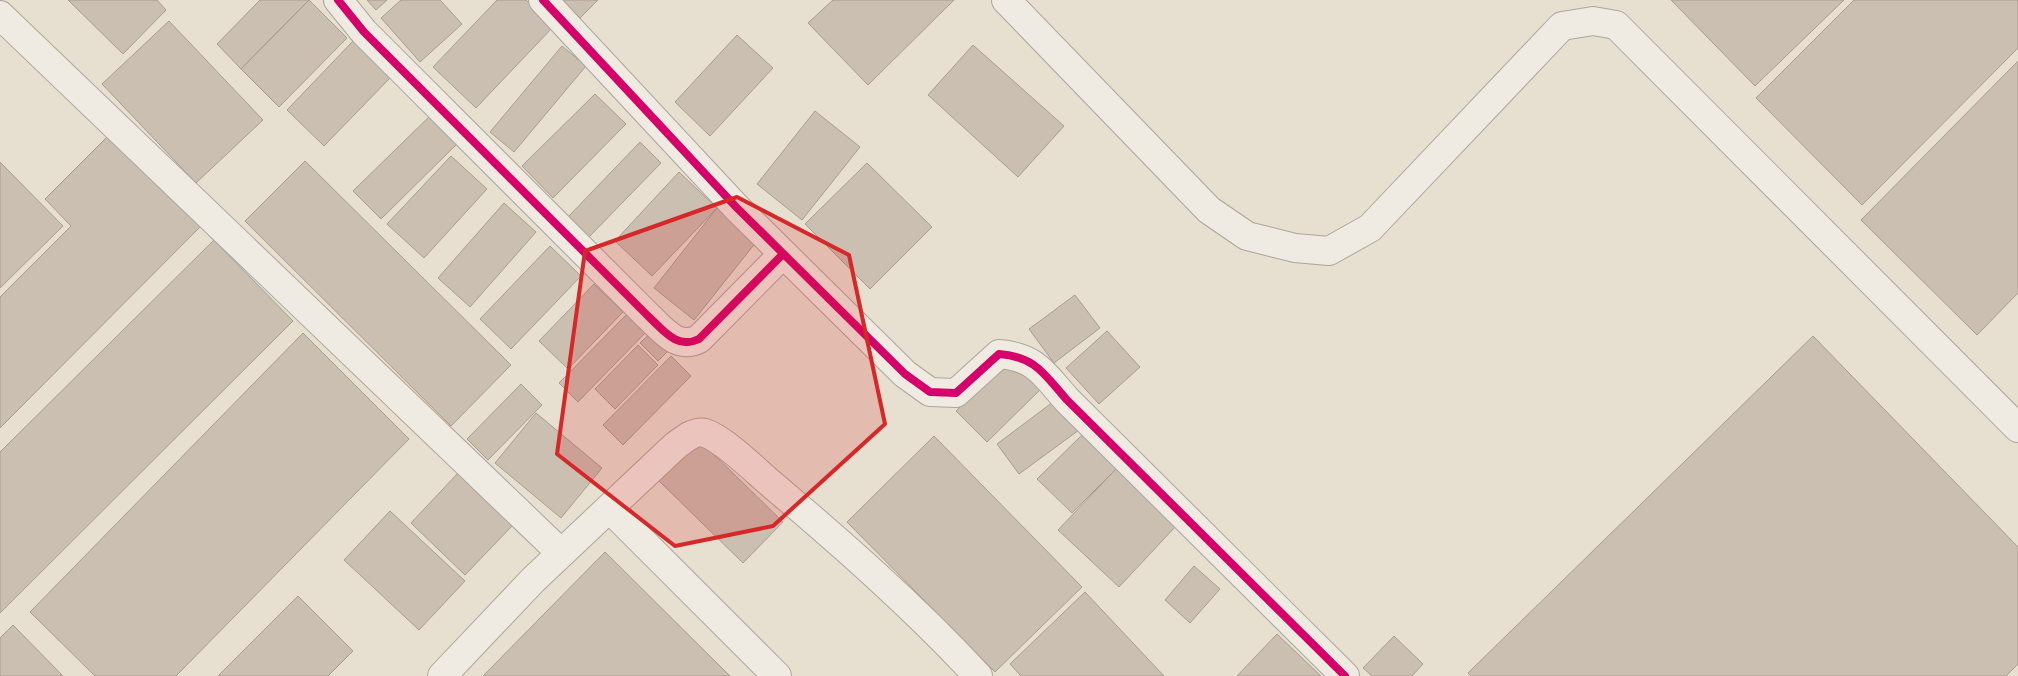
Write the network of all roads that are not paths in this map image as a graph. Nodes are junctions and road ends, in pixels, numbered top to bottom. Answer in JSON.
{"nodes":[{"id":1,"x":338,"y":0,"type":"edge"},
{"id":2,"x":543,"y":0,"type":"edge"},
{"id":3,"x":1006,"y":0,"type":"edge"},
{"id":4,"x":0,"y":15,"type":"edge"},
{"id":5,"x":783,"y":254,"type":"junction"},
{"id":6,"x":2018,"y":428,"type":"edge"},
{"id":7,"x":609,"y":508,"type":"junction"},
{"id":8,"x":561,"y":553,"type":"junction"},
{"id":9,"x":442,"y":676,"type":"edge"},
{"id":10,"x":777,"y":676,"type":"edge"},
{"id":11,"x":978,"y":676,"type":"edge"},
{"id":12,"x":1346,"y":676,"type":"edge"}],
"edges":[{"from":1,"to":5,"type":"street"},
{"from":2,"to":5,"type":"street"},
{"from":3,"to":6,"type":"street"},
{"from":4,"to":8,"type":"street"},
{"from":5,"to":12,"type":"street"},
{"from":7,"to":8,"type":"street"},
{"from":7,"to":10,"type":"street"},
{"from":7,"to":11,"type":"street"},
{"from":8,"to":9,"type":"street"}]}
